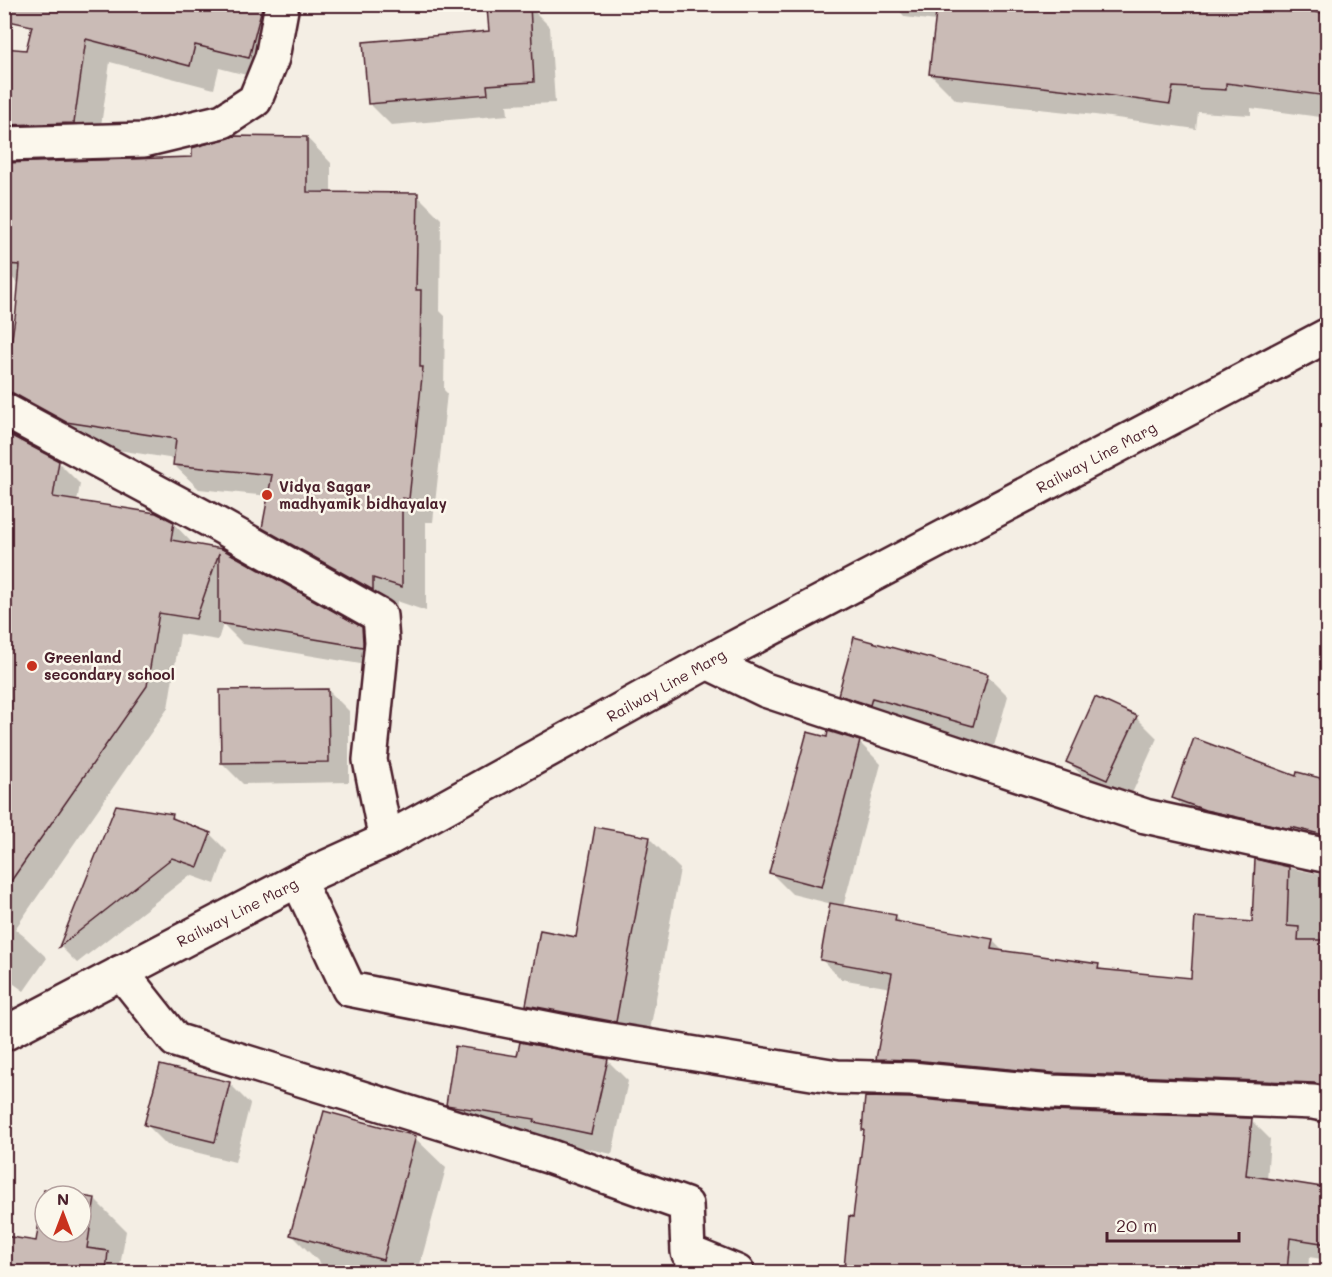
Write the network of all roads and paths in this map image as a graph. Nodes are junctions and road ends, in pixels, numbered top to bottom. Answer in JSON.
{"nodes":[{"id":1,"x":282,"y":4,"type":"edge"},
{"id":2,"x":4,"y":144,"type":"edge"},
{"id":3,"x":1328,"y":335,"type":"edge"},
{"id":4,"x":4,"y":410,"type":"edge"},
{"id":5,"x":707,"y":662,"type":"junction"},
{"id":6,"x":386,"y":840,"type":"junction"},
{"id":7,"x":1328,"y":856,"type":"edge"},
{"id":8,"x":298,"y":880,"type":"junction"},
{"id":9,"x":122,"y":972,"type":"junction"},
{"id":10,"x":4,"y":1034,"type":"edge"},
{"id":11,"x":1328,"y":1105,"type":"edge"},
{"id":12,"x":737,"y":1272,"type":"edge"}],
"edges":[{"from":1,"to":2,"type":"street"},
{"from":3,"to":5,"type":"street","name":"Railway Line Marg"},
{"from":4,"to":6,"type":"street"},
{"from":5,"to":6,"type":"street","name":"Railway Line Marg"},
{"from":5,"to":7,"type":"street"},
{"from":6,"to":8,"type":"street","name":"Railway Line Marg"},
{"from":8,"to":9,"type":"street","name":"Railway Line Marg"},
{"from":8,"to":11,"type":"street"},
{"from":9,"to":10,"type":"street","name":"Railway Line Marg"},
{"from":9,"to":12,"type":"street"}]}
